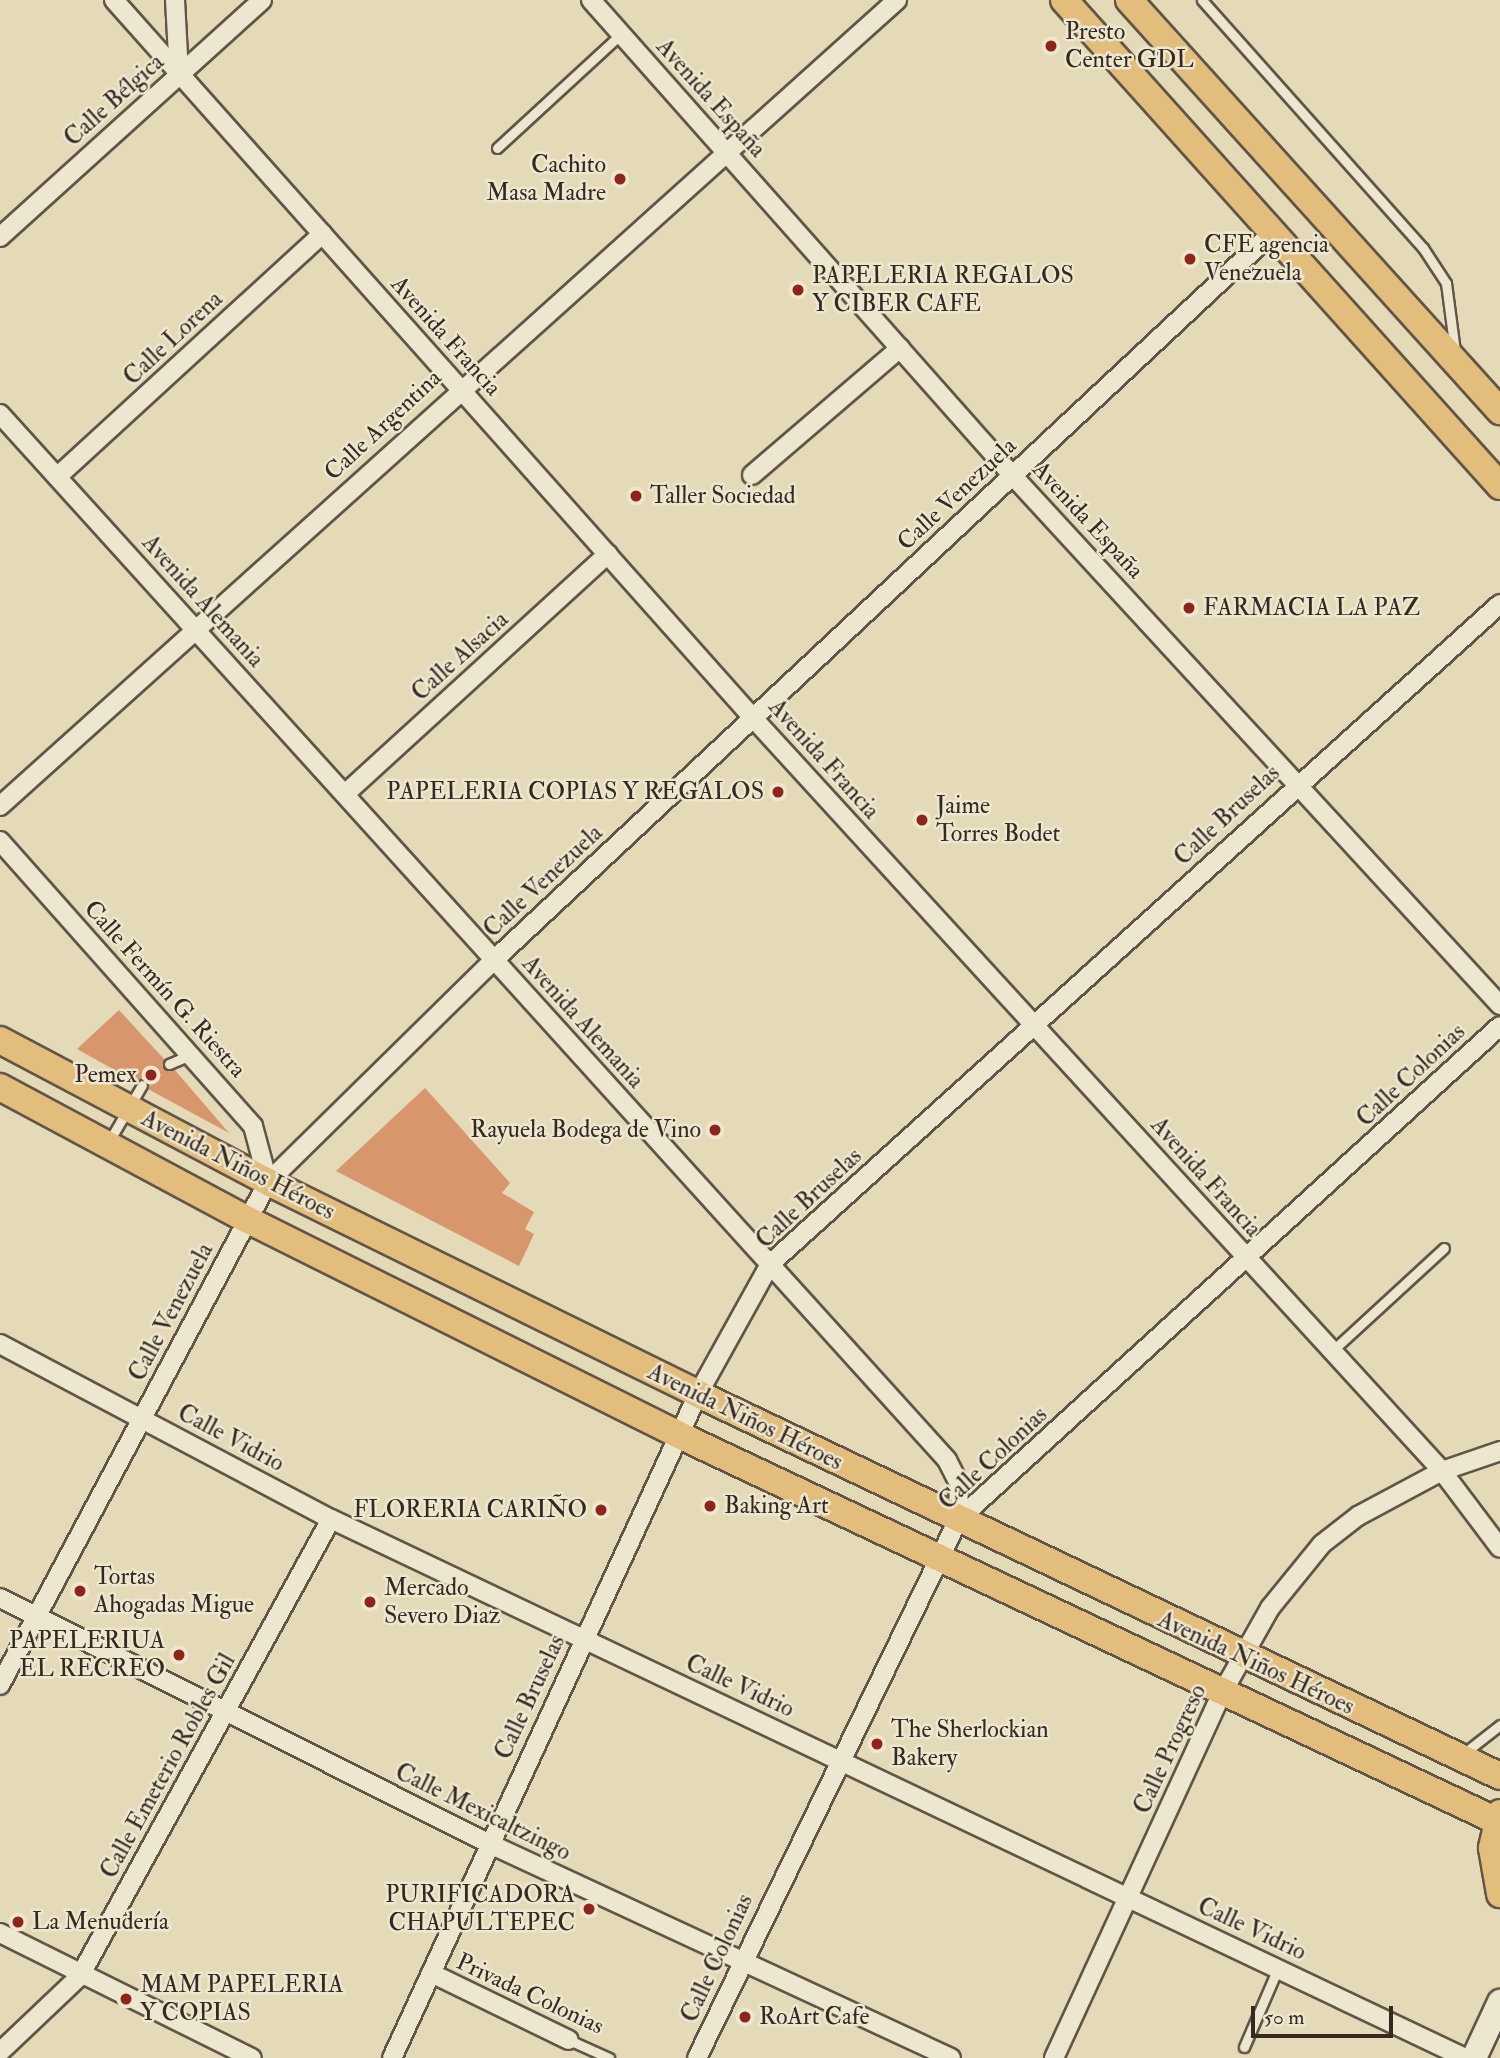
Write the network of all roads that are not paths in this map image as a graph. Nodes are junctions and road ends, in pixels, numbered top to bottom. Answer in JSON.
{"nodes":[{"id":1,"x":114,"y":0,"type":"edge"},
{"id":2,"x":176,"y":0,"type":"edge"},
{"id":3,"x":262,"y":0,"type":"edge"},
{"id":4,"x":591,"y":0,"type":"edge"},
{"id":5,"x":897,"y":0,"type":"edge"},
{"id":6,"x":1064,"y":0,"type":"edge"},
{"id":7,"x":1129,"y":0,"type":"edge"},
{"id":8,"x":1202,"y":0,"type":"edge"},
{"id":9,"x":621,"y":34,"type":"junction"},
{"id":10,"x":179,"y":74,"type":"junction"},
{"id":11,"x":496,"y":148,"type":"dead end"},
{"id":12,"x":727,"y":153,"type":"junction"},
{"id":13,"x":1273,"y":232,"type":"junction"},
{"id":14,"x":322,"y":234,"type":"junction"},
{"id":15,"x":0,"y":237,"type":"edge"},
{"id":16,"x":900,"y":348,"type":"junction"},
{"id":17,"x":1456,"y":362,"type":"junction"},
{"id":18,"x":459,"y":388,"type":"junction"},
{"id":19,"x":1500,"y":411,"type":"edge"},
{"id":20,"x":0,"y":414,"type":"edge"},
{"id":21,"x":752,"y":475,"type":"dead end"},
{"id":22,"x":1013,"y":475,"type":"junction"},
{"id":23,"x":58,"y":477,"type":"junction"},
{"id":24,"x":1500,"y":486,"type":"edge"},
{"id":25,"x":608,"y":554,"type":"junction"},
{"id":26,"x":1500,"y":604,"type":"edge"},
{"id":27,"x":196,"y":630,"type":"junction"},
{"id":28,"x":754,"y":719,"type":"junction"},
{"id":29,"x":1297,"y":784,"type":"junction"},
{"id":30,"x":345,"y":794,"type":"junction"},
{"id":31,"x":0,"y":806,"type":"edge"},
{"id":32,"x":0,"y":841,"type":"edge"},
{"id":33,"x":494,"y":960,"type":"junction"},
{"id":34,"x":1500,"y":1005,"type":"edge"},
{"id":35,"x":1035,"y":1026,"type":"junction"},
{"id":36,"x":1500,"y":1026,"type":"edge"},
{"id":37,"x":0,"y":1040,"type":"edge"},
{"id":38,"x":191,"y":1055,"type":"junction"},
{"id":39,"x":169,"y":1064,"type":"dead end"},
{"id":40,"x":142,"y":1085,"type":"dead end"},
{"id":41,"x":0,"y":1087,"type":"edge"},
{"id":42,"x":129,"y":1108,"type":"junction"},
{"id":43,"x":107,"y":1144,"type":"junction"},
{"id":44,"x":268,"y":1182,"type":"junction"},
{"id":45,"x":248,"y":1220,"type":"junction"},
{"id":46,"x":1444,"y":1248,"type":"dead end"},
{"id":47,"x":1248,"y":1259,"type":"junction"},
{"id":48,"x":770,"y":1264,"type":"junction"},
{"id":49,"x":0,"y":1344,"type":"edge"},
{"id":50,"x":1332,"y":1351,"type":"junction"},
{"id":51,"x":698,"y":1394,"type":"junction"},
{"id":52,"x":142,"y":1419,"type":"junction"},
{"id":53,"x":679,"y":1434,"type":"junction"},
{"id":54,"x":1500,"y":1451,"type":"edge"},
{"id":55,"x":1442,"y":1471,"type":"junction"},
{"id":56,"x":331,"y":1519,"type":"junction"},
{"id":57,"x":958,"y":1520,"type":"junction"},
{"id":58,"x":1500,"y":1548,"type":"edge"},
{"id":59,"x":937,"y":1558,"type":"junction"},
{"id":60,"x":0,"y":1598,"type":"edge"},
{"id":61,"x":36,"y":1617,"type":"junction"},
{"id":62,"x":583,"y":1639,"type":"junction"},
{"id":63,"x":1241,"y":1657,"type":"junction"},
{"id":64,"x":0,"y":1685,"type":"edge"},
{"id":65,"x":1221,"y":1695,"type":"junction"},
{"id":66,"x":225,"y":1713,"type":"junction"},
{"id":67,"x":1500,"y":1726,"type":"edge"},
{"id":68,"x":1459,"y":1757,"type":"junction"},
{"id":69,"x":837,"y":1760,"type":"junction"},
{"id":70,"x":1500,"y":1776,"type":"edge"},
{"id":71,"x":1498,"y":1817,"type":"edge"},
{"id":72,"x":490,"y":1844,"type":"junction"},
{"id":73,"x":1500,"y":1894,"type":"edge"},
{"id":74,"x":1128,"y":1898,"type":"junction"},
{"id":75,"x":0,"y":1933,"type":"edge"},
{"id":76,"x":742,"y":1960,"type":"junction"},
{"id":77,"x":1279,"y":1968,"type":"junction"},
{"id":78,"x":431,"y":1973,"type":"junction"},
{"id":79,"x":79,"y":1976,"type":"junction"},
{"id":80,"x":1499,"y":2003,"type":"edge"},
{"id":81,"x":569,"y":2040,"type":"joint"},
{"id":82,"x":1244,"y":2047,"type":"dead end"},
{"id":83,"x":0,"y":2052,"type":"edge"},
{"id":84,"x":252,"y":2058,"type":"edge"},
{"id":85,"x":392,"y":2058,"type":"edge"},
{"id":86,"x":609,"y":2058,"type":"edge"},
{"id":87,"x":697,"y":2058,"type":"edge"},
{"id":88,"x":951,"y":2058,"type":"edge"},
{"id":89,"x":1054,"y":2058,"type":"edge"},
{"id":90,"x":1465,"y":2058,"type":"edge"},
{"id":91,"x":1474,"y":2058,"type":"edge"}],
"edges":[{"from":1,"to":10,"type":"street","name":"Avenida Francia"},
{"from":2,"to":10,"type":"street"},
{"from":3,"to":10,"type":"street","name":"Calle Bélgica"},
{"from":4,"to":9,"type":"street","name":"Avenida España"},
{"from":5,"to":12,"type":"street","name":"Calle Argentina"},
{"from":6,"to":13,"type":"main road"},
{"from":7,"to":17,"type":"main road"},
{"from":8,"to":17,"type":"lane"},
{"from":9,"to":11,"type":"lane"},
{"from":9,"to":12,"type":"street","name":"Avenida España"},
{"from":10,"to":14,"type":"street","name":"Avenida Francia"},
{"from":10,"to":15,"type":"street","name":"Calle Bélgica"},
{"from":12,"to":16,"type":"street","name":"Avenida España"},
{"from":12,"to":18,"type":"street","name":"Calle Argentina"},
{"from":13,"to":22,"type":"street","name":"Calle Venezuela"},
{"from":13,"to":24,"type":"main road"},
{"from":14,"to":18,"type":"street","name":"Avenida Francia"},
{"from":14,"to":23,"type":"street","name":"Calle Lorena"},
{"from":16,"to":21,"type":"street"},
{"from":16,"to":22,"type":"street","name":"Avenida España"},
{"from":17,"to":19,"type":"main road"},
{"from":18,"to":25,"type":"street","name":"Avenida Francia"},
{"from":18,"to":27,"type":"street","name":"Calle Argentina"},
{"from":20,"to":23,"type":"street","name":"Avenida Alemania"},
{"from":22,"to":28,"type":"street","name":"Calle Venezuela"},
{"from":22,"to":29,"type":"street","name":"Avenida España"},
{"from":23,"to":27,"type":"street","name":"Avenida Alemania"},
{"from":25,"to":28,"type":"street","name":"Avenida Francia"},
{"from":25,"to":30,"type":"street","name":"Calle Alsacia"},
{"from":26,"to":29,"type":"street","name":"Calle Bruselas"},
{"from":27,"to":30,"type":"street","name":"Avenida Alemania"},
{"from":27,"to":31,"type":"street","name":"Calle Argentina"},
{"from":28,"to":33,"type":"street","name":"Calle Venezuela"},
{"from":28,"to":35,"type":"street","name":"Avenida Francia"},
{"from":29,"to":34,"type":"street","name":"Avenida España"},
{"from":29,"to":35,"type":"street","name":"Calle Bruselas"},
{"from":30,"to":33,"type":"street","name":"Avenida Alemania"},
{"from":32,"to":38,"type":"street","name":"Calle Fermín G. Riestra"},
{"from":33,"to":44,"type":"street","name":"Calle Venezuela"},
{"from":33,"to":48,"type":"street","name":"Avenida Alemania"},
{"from":35,"to":47,"type":"street","name":"Avenida Francia"},
{"from":35,"to":48,"type":"street","name":"Calle Bruselas"},
{"from":36,"to":47,"type":"street","name":"Calle Colonias"},
{"from":37,"to":42,"type":"main road","name":"Avenida Niños Héroes"},
{"from":38,"to":39,"type":"lane"},
{"from":38,"to":44,"type":"street","name":"Calle Fermín G. Riestra"},
{"from":40,"to":42,"type":"lane"},
{"from":41,"to":43,"type":"main road","name":"Avenida Niños Héroes"},
{"from":42,"to":43,"type":"lane"},
{"from":42,"to":44,"type":"main road","name":"Avenida Niños Héroes"},
{"from":43,"to":45,"type":"main road","name":"Avenida Niños Héroes"},
{"from":44,"to":45,"type":"street","name":"Calle Venezuela"},
{"from":44,"to":51,"type":"main road","name":"Avenida Niños Héroes"},
{"from":45,"to":52,"type":"street","name":"Calle Venezuela"},
{"from":45,"to":53,"type":"main road","name":"Avenida Niños Héroes"},
{"from":46,"to":50,"type":"lane"},
{"from":47,"to":50,"type":"street","name":"Avenida Francia"},
{"from":47,"to":57,"type":"street","name":"Calle Colonias"},
{"from":48,"to":51,"type":"street","name":"Calle Bruselas"},
{"from":48,"to":57,"type":"street","name":"Avenida Alemania"},
{"from":49,"to":52,"type":"street","name":"Calle Vidrio"},
{"from":50,"to":55,"type":"street","name":"Avenida Francia"},
{"from":51,"to":53,"type":"street","name":"Calle Bruselas"},
{"from":51,"to":57,"type":"main road","name":"Avenida Niños Héroes"},
{"from":52,"to":56,"type":"street","name":"Calle Vidrio"},
{"from":52,"to":61,"type":"street","name":"Calle Venezuela"},
{"from":53,"to":59,"type":"main road","name":"Avenida Niños Héroes"},
{"from":53,"to":62,"type":"street","name":"Calle Bruselas"},
{"from":54,"to":55,"type":"street","name":"Calle Progreso"},
{"from":55,"to":58,"type":"street","name":"Avenida Francia"},
{"from":55,"to":63,"type":"street","name":"Calle Progreso"},
{"from":56,"to":62,"type":"street","name":"Calle Vidrio"},
{"from":56,"to":66,"type":"street","name":"Calle Emeterio Robles Gil"},
{"from":57,"to":59,"type":"street","name":"Calle Colonias"},
{"from":57,"to":63,"type":"main road","name":"Avenida Niños Héroes"},
{"from":59,"to":65,"type":"main road","name":"Avenida Niños Héroes"},
{"from":59,"to":69,"type":"street","name":"Calle Colonias"},
{"from":60,"to":61,"type":"street","name":"Calle Mexicaltzingo"},
{"from":61,"to":64,"type":"street","name":"Calle Venezuela"},
{"from":61,"to":66,"type":"street","name":"Calle Mexicaltzingo"},
{"from":62,"to":69,"type":"street","name":"Calle Vidrio"},
{"from":62,"to":72,"type":"street","name":"Calle Bruselas"},
{"from":63,"to":65,"type":"street","name":"Calle Progreso"},
{"from":63,"to":68,"type":"main road","name":"Avenida Niños Héroes"},
{"from":65,"to":71,"type":"main road","name":"Avenida Niños Héroes"},
{"from":65,"to":74,"type":"street","name":"Calle Progreso"},
{"from":66,"to":72,"type":"street","name":"Calle Mexicaltzingo"},
{"from":66,"to":79,"type":"street","name":"Calle Emeterio Robles Gil"},
{"from":67,"to":68,"type":"lane"},
{"from":68,"to":70,"type":"main road","name":"Avenida Niños Héroes"},
{"from":69,"to":74,"type":"street","name":"Calle Vidrio"},
{"from":69,"to":76,"type":"street","name":"Calle Colonias"},
{"from":71,"to":73,"type":"main road"},
{"from":72,"to":76,"type":"street","name":"Calle Mexicaltzingo"},
{"from":72,"to":78,"type":"street","name":"Calle Bruselas"},
{"from":74,"to":77,"type":"street","name":"Calle Vidrio"},
{"from":74,"to":89,"type":"street","name":"Calle Progreso"},
{"from":75,"to":79,"type":"street"},
{"from":76,"to":87,"type":"street","name":"Calle Colonias"},
{"from":76,"to":88,"type":"street","name":"Calle Mexicaltzingo"},
{"from":77,"to":82,"type":"lane"},
{"from":77,"to":90,"type":"street","name":"Calle Vidrio"},
{"from":78,"to":81,"type":"street","name":"Privada Colonias"},
{"from":78,"to":85,"type":"street","name":"Calle Bruselas"},
{"from":79,"to":83,"type":"street","name":"Calle Emeterio Robles Gil"},
{"from":79,"to":84,"type":"street"},
{"from":80,"to":91,"type":"street"},
{"from":81,"to":86,"type":"lane","name":"Privada Colonias"}]}
